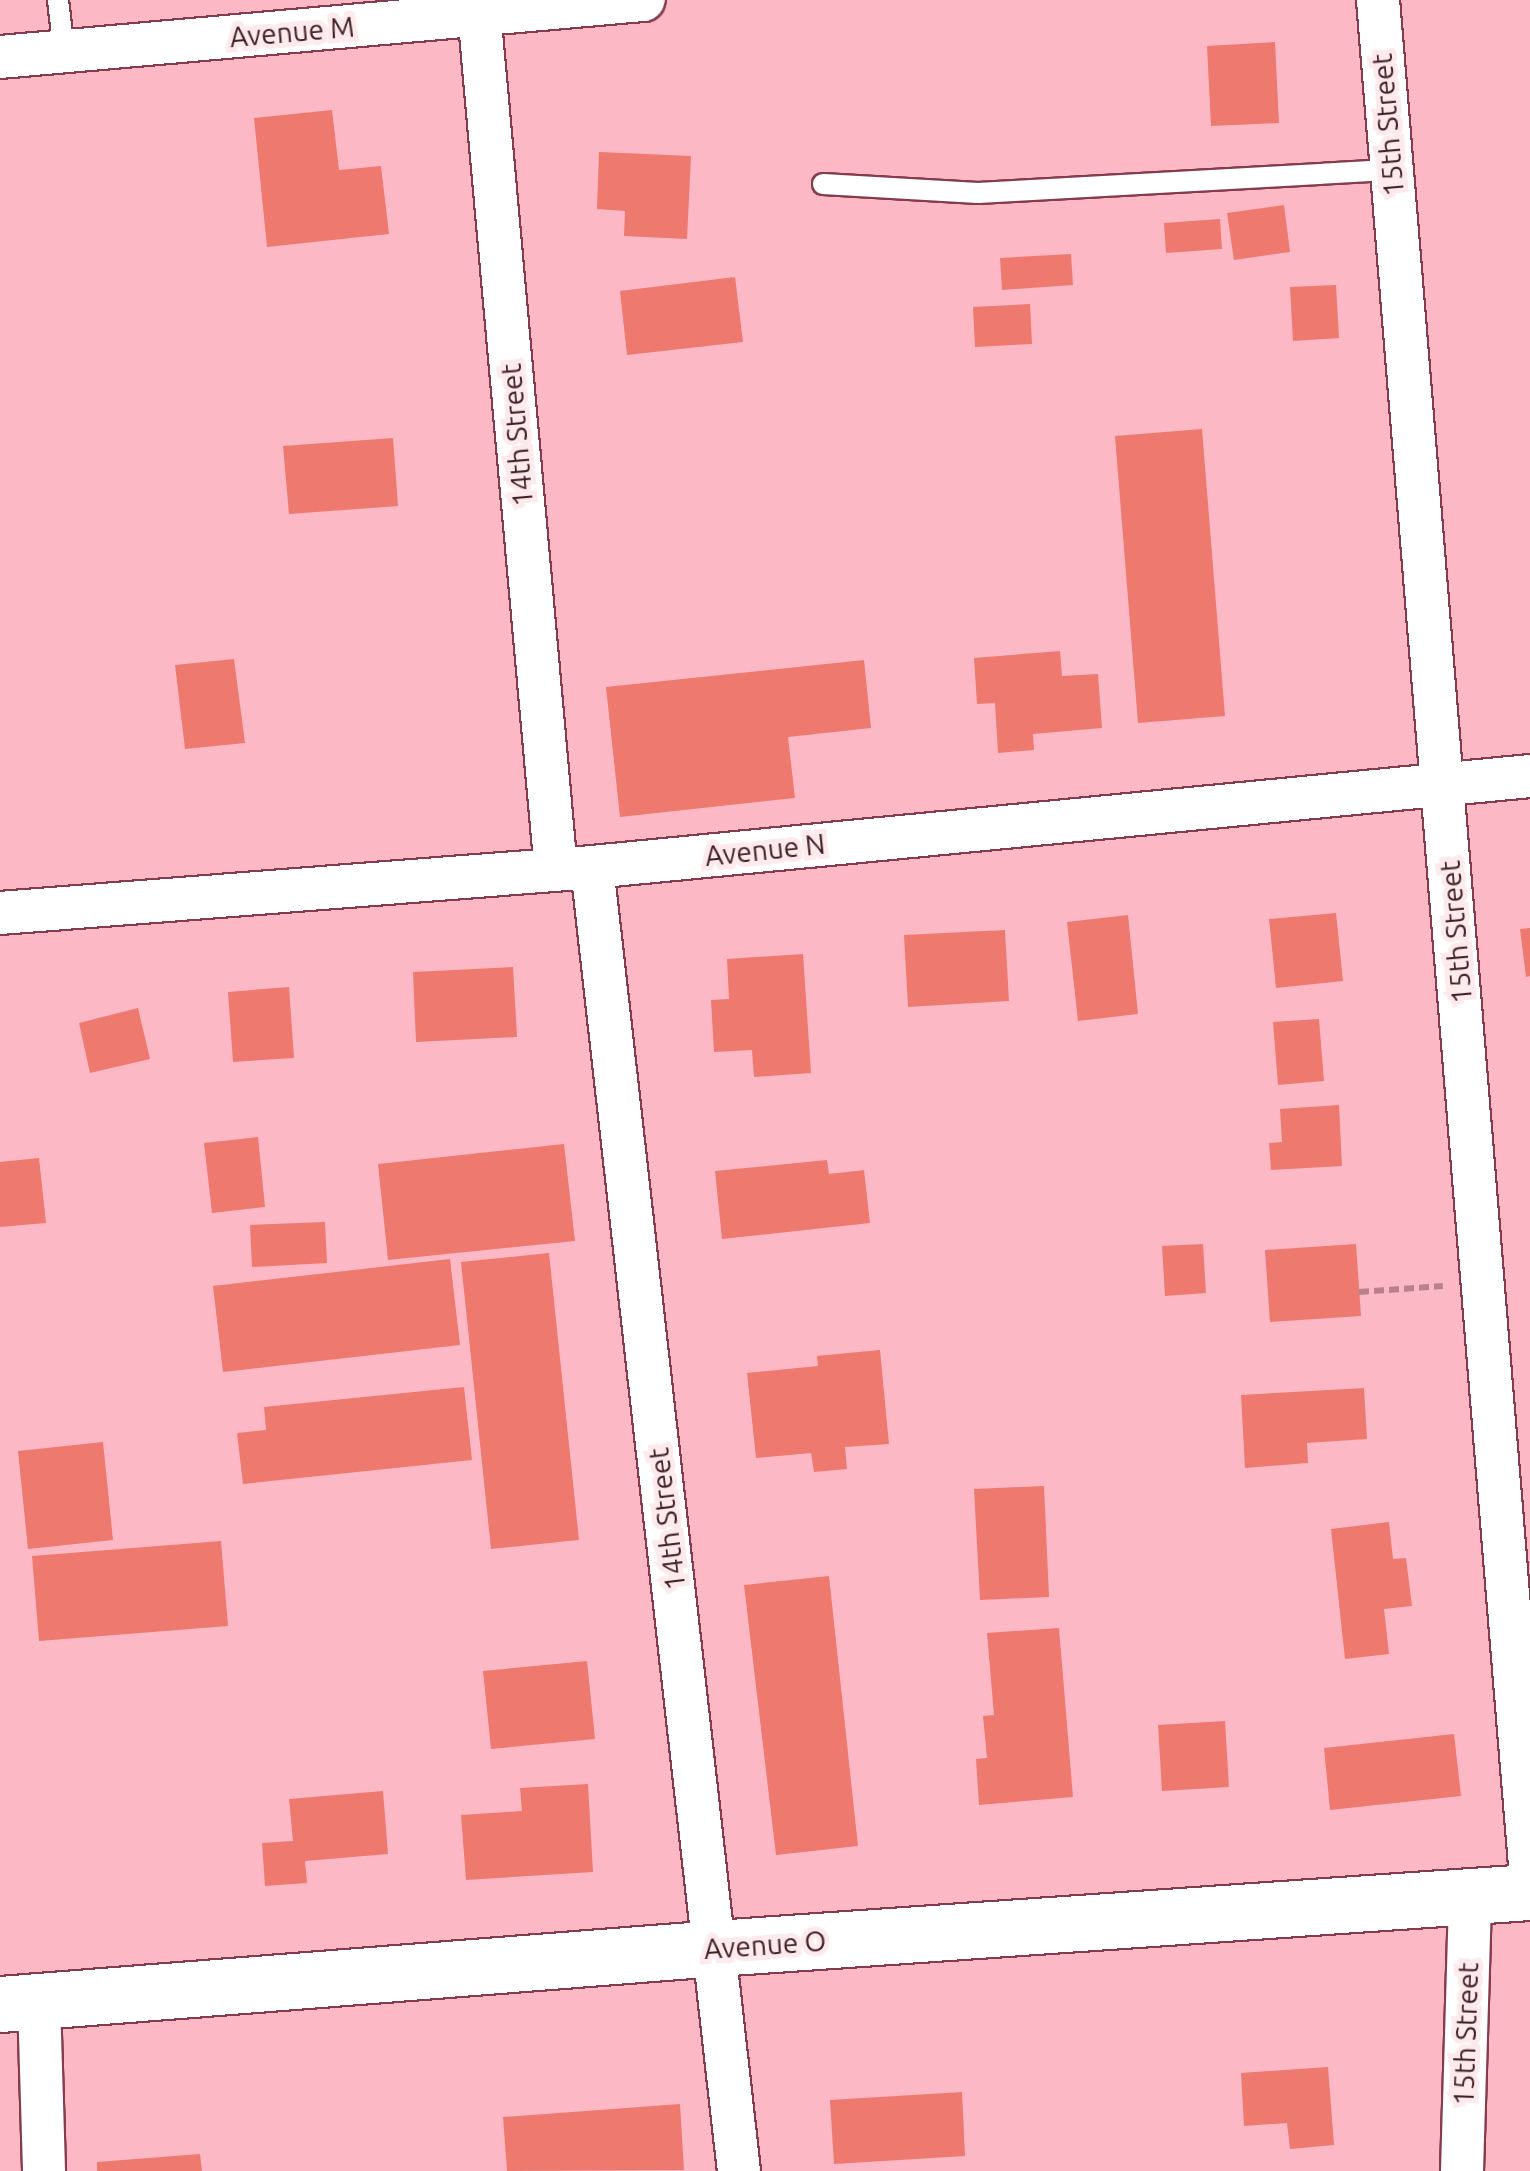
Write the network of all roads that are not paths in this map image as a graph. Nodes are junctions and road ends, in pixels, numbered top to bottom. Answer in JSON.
{"nodes":[{"id":1,"x":58,"y":0,"type":"edge"},
{"id":2,"x":643,"y":0,"type":"edge"},
{"id":3,"x":1378,"y":0,"type":"edge"},
{"id":4,"x":479,"y":8,"type":"edge"},
{"id":5,"x":64,"y":51,"type":"junction"},
{"id":6,"x":0,"y":57,"type":"edge"},
{"id":7,"x":1392,"y":170,"type":"junction"},
{"id":8,"x":823,"y":184,"type":"dead end"},
{"id":9,"x":1530,"y":776,"type":"edge"},
{"id":10,"x":1444,"y":782,"type":"junction"},
{"id":11,"x":574,"y":868,"type":"junction"},
{"id":12,"x":0,"y":913,"type":"edge"},
{"id":13,"x":1530,"y":1864,"type":"edge"},
{"id":14,"x":1530,"y":1892,"type":"edge"},
{"id":15,"x":1470,"y":1896,"type":"junction"},
{"id":16,"x":716,"y":1948,"type":"junction"},
{"id":17,"x":20,"y":2002,"type":"edge"},
{"id":18,"x":44,"y":2171,"type":"edge"},
{"id":19,"x":739,"y":2171,"type":"edge"},
{"id":20,"x":1462,"y":2171,"type":"edge"}],
"edges":[{"from":1,"to":5,"type":"lane"},
{"from":2,"to":4,"type":"street","name":"Avenue M"},
{"from":3,"to":7,"type":"street","name":"15th Street"},
{"from":4,"to":5,"type":"street","name":"Avenue M"},
{"from":4,"to":11,"type":"street","name":"14th Street"},
{"from":5,"to":6,"type":"street","name":"Avenue M"},
{"from":7,"to":8,"type":"lane"},
{"from":7,"to":10,"type":"street","name":"15th Street"},
{"from":9,"to":10,"type":"street","name":"Avenue N"},
{"from":10,"to":11,"type":"street","name":"Avenue N"},
{"from":10,"to":13,"type":"street","name":"15th Street"},
{"from":11,"to":12,"type":"street","name":"Avenue N"},
{"from":11,"to":16,"type":"street","name":"14th Street"},
{"from":14,"to":15,"type":"street","name":"Avenue O"},
{"from":15,"to":16,"type":"street","name":"Avenue O"},
{"from":15,"to":20,"type":"street","name":"15th Street"},
{"from":16,"to":17,"type":"street","name":"Avenue O"},
{"from":16,"to":19,"type":"street","name":"14th Street"},
{"from":17,"to":18,"type":"street"}]}
